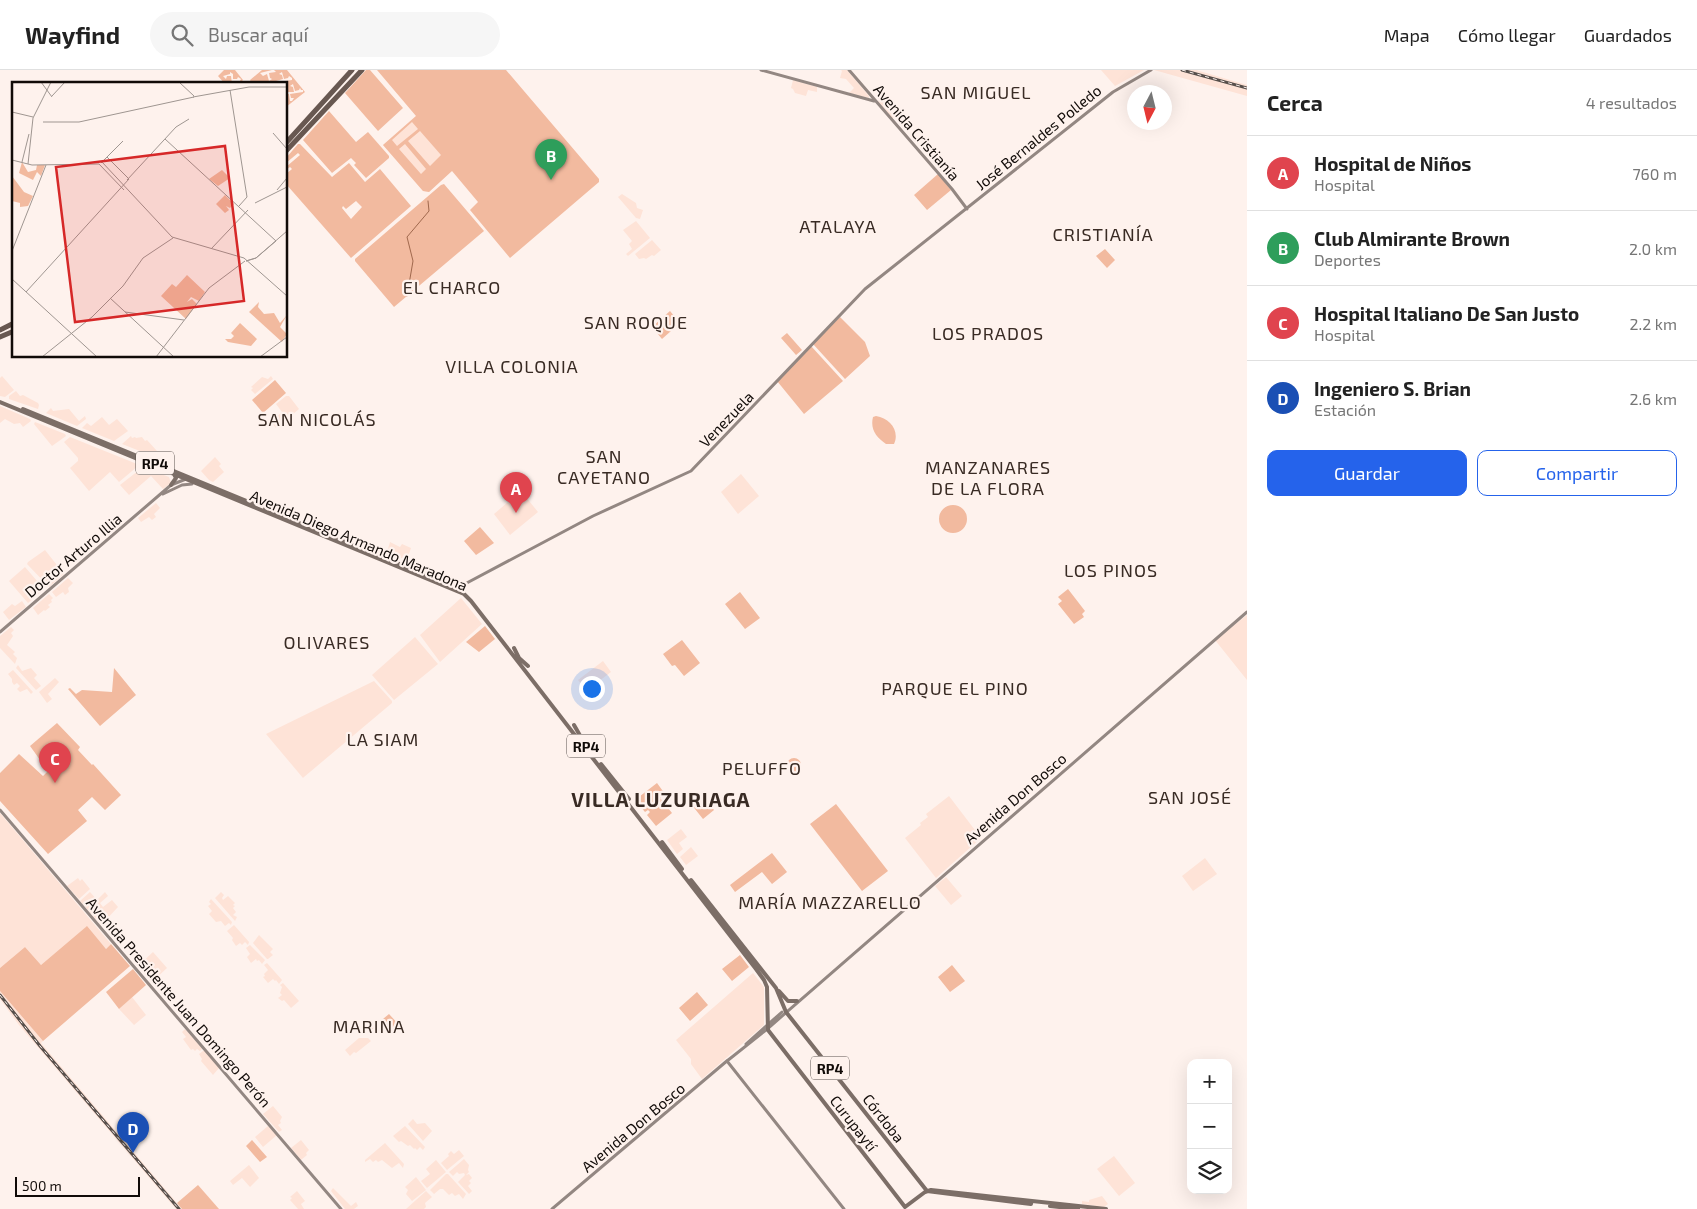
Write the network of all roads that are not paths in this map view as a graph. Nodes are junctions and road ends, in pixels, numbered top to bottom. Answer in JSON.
{"nodes":[{"id":1,"x":352,"y":70,"type":"edge"},
{"id":2,"x":362,"y":70,"type":"edge"},
{"id":3,"x":761,"y":70,"type":"edge"},
{"id":4,"x":849,"y":70,"type":"edge"},
{"id":5,"x":1152,"y":70,"type":"edge"},
{"id":6,"x":337,"y":87,"type":"junction"},
{"id":7,"x":342,"y":92,"type":"junction"},
{"id":8,"x":875,"y":101,"type":"junction"},
{"id":9,"x":288,"y":141,"type":"edge"},
{"id":10,"x":288,"y":150,"type":"edge"},
{"id":11,"x":967,"y":209,"type":"junction"},
{"id":12,"x":12,"y":324,"type":"edge"},
{"id":13,"x":0,"y":330,"type":"edge"},
{"id":14,"x":12,"y":332,"type":"edge"},
{"id":15,"x":0,"y":337,"type":"edge"},
{"id":16,"x":0,"y":400,"type":"edge"},
{"id":17,"x":15,"y":410,"type":"dead end"},
{"id":18,"x":23,"y":411,"type":"junction"},
{"id":19,"x":36,"y":414,"type":"junction"},
{"id":20,"x":30,"y":417,"type":"dead end"},
{"id":21,"x":53,"y":418,"type":"dead end"},
{"id":22,"x":106,"y":440,"type":"dead end"},
{"id":23,"x":104,"y":448,"type":"dead end"},
{"id":24,"x":121,"y":449,"type":"junction"},
{"id":25,"x":126,"y":454,"type":"junction"},
{"id":26,"x":172,"y":473,"type":"junction"},
{"id":27,"x":189,"y":478,"type":"junction"},
{"id":28,"x":192,"y":484,"type":"joint"},
{"id":29,"x":199,"y":484,"type":"junction"},
{"id":30,"x":172,"y":485,"type":"junction"},
{"id":31,"x":161,"y":496,"type":"junction"},
{"id":32,"x":316,"y":530,"type":"junction"},
{"id":33,"x":338,"y":536,"type":"dead end"},
{"id":34,"x":462,"y":587,"type":"dead end"},
{"id":35,"x":1247,"y":612,"type":"edge"},
{"id":36,"x":0,"y":632,"type":"edge"},
{"id":37,"x":514,"y":648,"type":"dead end"},
{"id":38,"x":519,"y":658,"type":"junction"},
{"id":39,"x":528,"y":666,"type":"dead end"},
{"id":40,"x":555,"y":713,"type":"dead end"},
{"id":41,"x":567,"y":725,"type":"junction"},
{"id":42,"x":574,"y":726,"type":"dead end"},
{"id":43,"x":582,"y":740,"type":"junction"},
{"id":44,"x":602,"y":765,"type":"junction"},
{"id":45,"x":617,"y":780,"type":"dead end"},
{"id":46,"x":0,"y":810,"type":"edge"},
{"id":47,"x":693,"y":884,"type":"junction"},
{"id":48,"x":710,"y":912,"type":"dead end"},
{"id":49,"x":723,"y":921,"type":"junction"},
{"id":50,"x":776,"y":988,"type":"junction"},
{"id":51,"x":797,"y":1001,"type":"junction"},
{"id":52,"x":785,"y":1011,"type":"junction"},
{"id":53,"x":767,"y":1027,"type":"junction"},
{"id":54,"x":728,"y":1061,"type":"junction"},
{"id":55,"x":927,"y":1191,"type":"junction"},
{"id":56,"x":904,"y":1208,"type":"edge"},
{"id":57,"x":341,"y":1209,"type":"edge"},
{"id":58,"x":552,"y":1209,"type":"edge"},
{"id":59,"x":844,"y":1209,"type":"edge"},
{"id":60,"x":1078,"y":1209,"type":"edge"},
{"id":61,"x":1106,"y":1209,"type":"edge"}],
"edges":[{"from":1,"to":6,"type":"highway"},
{"from":2,"to":7,"type":"highway"},
{"from":3,"to":8,"type":"main road"},
{"from":4,"to":8,"type":"main road","name":"Avenida Cristianía"},
{"from":5,"to":11,"type":"main road","name":"José Bernaldes Polledo"},
{"from":6,"to":7,"type":"highway"},
{"from":6,"to":9,"type":"highway"},
{"from":7,"to":10,"type":"highway"},
{"from":8,"to":11,"type":"main road","name":"Avenida Cristianía"},
{"from":11,"to":34,"type":"main road","name":"Venezuela"},
{"from":12,"to":13,"type":"highway"},
{"from":14,"to":15,"type":"highway"},
{"from":16,"to":18,"type":"main road","name":"Avenida Diego Armando Maradona","number":"RP4"},
{"from":16,"to":19,"type":"main road","name":"Avenida Diego Armando Maradona","number":"RP4"},
{"from":17,"to":18,"type":"main road"},
{"from":18,"to":20,"type":"main road"},
{"from":18,"to":25,"type":"main road","name":"Avenida Diego Armando Maradona","number":"RP4"},
{"from":19,"to":21,"type":"main road"},
{"from":19,"to":24,"type":"main road","name":"Avenida Diego Armando Maradona","number":"RP4"},
{"from":22,"to":24,"type":"main road"},
{"from":23,"to":25,"type":"main road"},
{"from":24,"to":27,"type":"main road","name":"Avenida Diego Armando Maradona","number":"RP4"},
{"from":25,"to":26,"type":"main road","name":"Avenida Diego Armando Maradona","number":"RP4"},
{"from":26,"to":27,"type":"main road","name":"Avenida Diego Armando Maradona","number":"RP4"},
{"from":26,"to":30,"type":"main road"},
{"from":27,"to":29,"type":"main road","name":"Avenida Diego Armando Maradona","number":"RP4"},
{"from":27,"to":30,"type":"main road","name":"Doctor Arturo Illia"},
{"from":27,"to":32,"type":"main road","name":"Avenida Diego Armando Maradona","number":"RP4"},
{"from":28,"to":29,"type":"main road"},
{"from":28,"to":31,"type":"main road","name":"Doctor Arturo Illia"},
{"from":29,"to":41,"type":"main road","name":"Avenida Diego Armando Maradona","number":"RP4"},
{"from":30,"to":31,"type":"main road","name":"Doctor Arturo Illia"},
{"from":31,"to":36,"type":"main road","name":"Doctor Arturo Illia"},
{"from":32,"to":33,"type":"main road"},
{"from":32,"to":38,"type":"main road","name":"Avenida Diego Armando Maradona","number":"RP4"},
{"from":35,"to":51,"type":"main road","name":"Avenida Don Bosco"},
{"from":37,"to":38,"type":"main road"},
{"from":38,"to":39,"type":"main road"},
{"from":38,"to":43,"type":"main road","name":"Avenida Diego Armando Maradona","number":"RP4"},
{"from":40,"to":41,"type":"main road"},
{"from":41,"to":47,"type":"main road","name":"Avenida Diego Armando Maradona","number":"RP4"},
{"from":42,"to":43,"type":"main road"},
{"from":43,"to":44,"type":"main road","name":"Avenida Diego Armando Maradona","number":"RP4"},
{"from":44,"to":45,"type":"main road"},
{"from":44,"to":47,"type":"main road","name":"Avenida Diego Armando Maradona","number":"RP4"},
{"from":46,"to":57,"type":"main road","name":"Avenida Presidente Juan Domingo Perón"},
{"from":47,"to":49,"type":"main road","name":"Avenida Diego Armando Maradona","number":"RP4"},
{"from":48,"to":49,"type":"main road"},
{"from":49,"to":50,"type":"main road","name":"Avenida Diego Armando Maradona","number":"RP4"},
{"from":49,"to":53,"type":"main road","name":"Avenida Diego Armando Maradona","number":"RP4"},
{"from":50,"to":51,"type":"main road"},
{"from":50,"to":52,"type":"main road","name":"Avenida Diego Armando Maradona","number":"RP4"},
{"from":51,"to":52,"type":"main road","name":"Avenida Don Bosco"},
{"from":52,"to":53,"type":"main road","name":"Avenida Don Bosco"},
{"from":52,"to":55,"type":"main road","name":"Córdoba","number":"RP4"},
{"from":53,"to":54,"type":"main road","name":"Avenida Don Bosco"},
{"from":53,"to":56,"type":"main road","name":"Curupaytí","number":"RP4"},
{"from":54,"to":58,"type":"main road","name":"Avenida Don Bosco"},
{"from":54,"to":59,"type":"main road"},
{"from":55,"to":56,"type":"main road","number":"RP4"},
{"from":55,"to":60,"type":"main road"},
{"from":55,"to":61,"type":"main road"}]}
